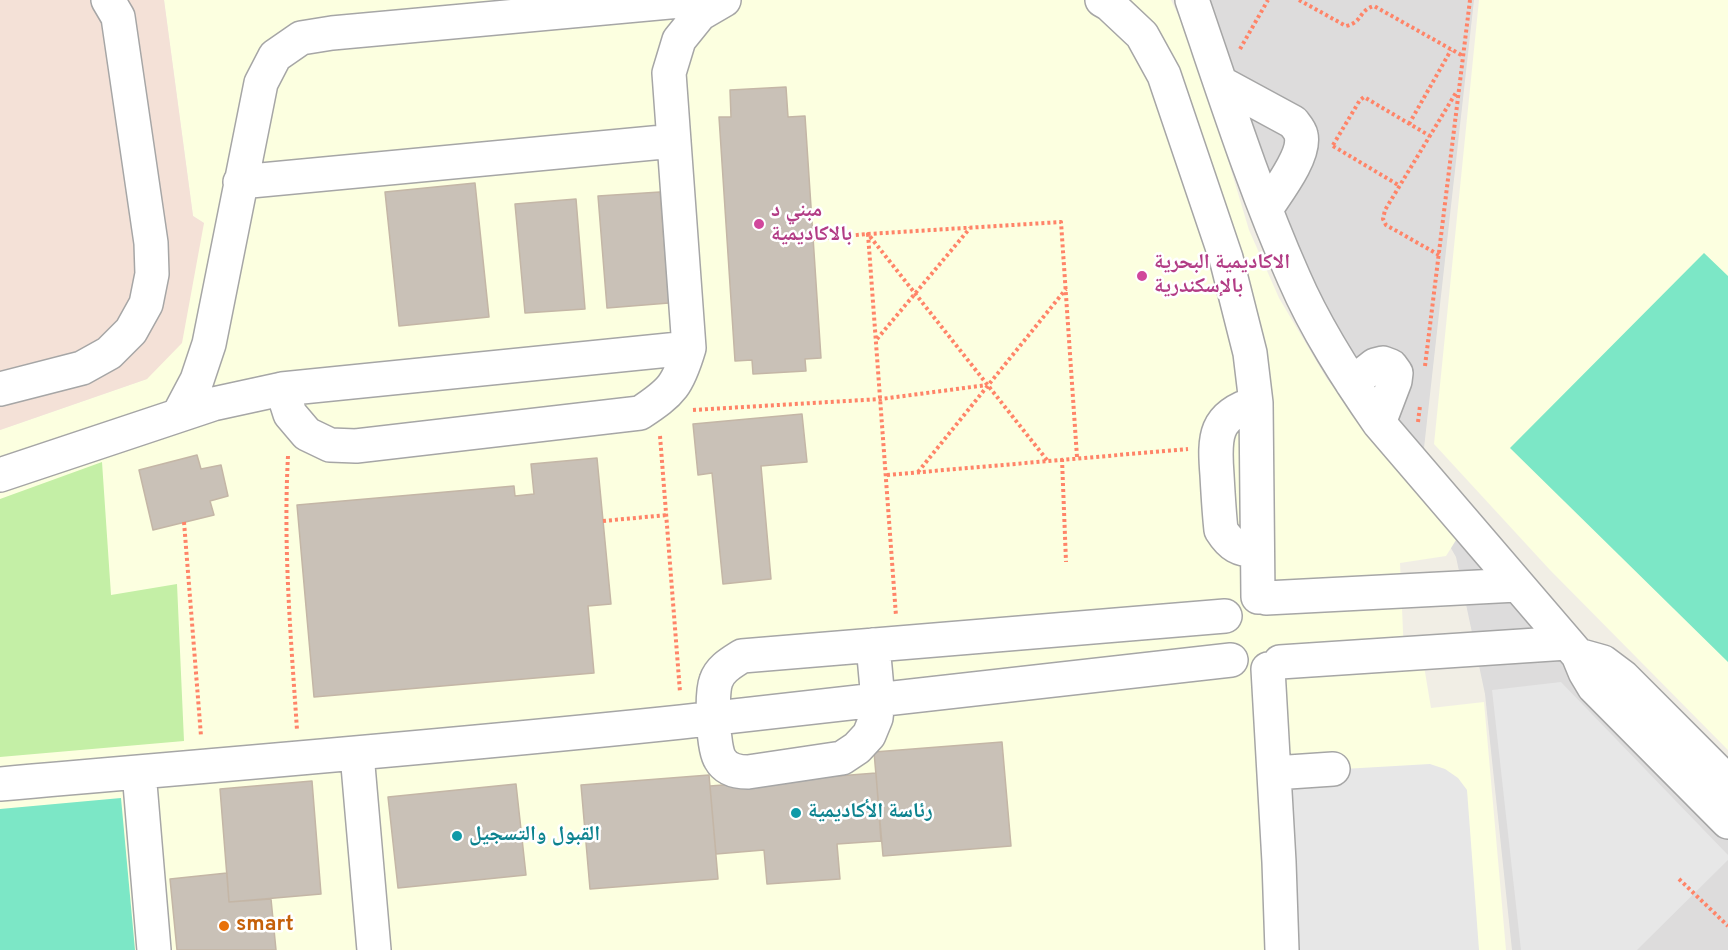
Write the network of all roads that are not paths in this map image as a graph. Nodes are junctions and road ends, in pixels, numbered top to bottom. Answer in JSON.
{"nodes":[{"id":1,"x":691,"y":0,"type":"edge"},
{"id":2,"x":724,"y":0,"type":"edge"},
{"id":3,"x":1102,"y":0,"type":"edge"},
{"id":4,"x":1192,"y":0,"type":"edge"},
{"id":5,"x":117,"y":6,"type":"edge"},
{"id":6,"x":1221,"y":83,"type":"junction"},
{"id":7,"x":674,"y":141,"type":"junction"},
{"id":8,"x":240,"y":182,"type":"junction"},
{"id":9,"x":1266,"y":209,"type":"junction"},
{"id":10,"x":689,"y":348,"type":"junction"},
{"id":11,"x":0,"y":389,"type":"edge"},
{"id":12,"x":286,"y":402,"type":"junction"},
{"id":13,"x":1256,"y":403,"type":"junction"},
{"id":14,"x":179,"y":414,"type":"junction"},
{"id":15,"x":0,"y":475,"type":"edge"},
{"id":16,"x":1257,"y":551,"type":"junction"},
{"id":17,"x":1517,"y":585,"type":"junction"},
{"id":18,"x":1262,"y":598,"type":"junction"},
{"id":19,"x":1225,"y":616,"type":"junction"},
{"id":20,"x":885,"y":644,"type":"junction"},
{"id":21,"x":1283,"y":648,"type":"junction"},
{"id":22,"x":1573,"y":649,"type":"junction"},
{"id":23,"x":1231,"y":660,"type":"junction"},
{"id":24,"x":878,"y":700,"type":"junction"},
{"id":25,"x":698,"y":721,"type":"junction"},
{"id":26,"x":357,"y":754,"type":"junction"},
{"id":27,"x":1333,"y":770,"type":"dead end"},
{"id":28,"x":140,"y":772,"type":"junction"},
{"id":29,"x":1274,"y":773,"type":"junction"},
{"id":30,"x":1728,"y":782,"type":"edge"},
{"id":31,"x":0,"y":784,"type":"edge"},
{"id":32,"x":1728,"y":822,"type":"edge"},
{"id":33,"x":154,"y":950,"type":"edge"},
{"id":34,"x":374,"y":950,"type":"edge"},
{"id":35,"x":1282,"y":950,"type":"edge"}],
"edges":[{"from":1,"to":8,"type":"street"},
{"from":2,"to":7,"type":"street"},
{"from":3,"to":13,"type":"street"},
{"from":4,"to":6,"type":"street"},
{"from":5,"to":11,"type":"street"},
{"from":6,"to":9,"type":"street"},
{"from":6,"to":9,"type":"street"},
{"from":7,"to":8,"type":"street"},
{"from":7,"to":10,"type":"street"},
{"from":8,"to":14,"type":"street"},
{"from":9,"to":17,"type":"street"},
{"from":10,"to":12,"type":"street"},
{"from":10,"to":12,"type":"street"},
{"from":12,"to":14,"type":"street"},
{"from":13,"to":16,"type":"street"},
{"from":13,"to":16,"type":"street"},
{"from":14,"to":15,"type":"street"},
{"from":16,"to":18,"type":"street"},
{"from":17,"to":18,"type":"street"},
{"from":17,"to":22,"type":"street"},
{"from":18,"to":19,"type":"street"},
{"from":18,"to":21,"type":"street"},
{"from":19,"to":20,"type":"street"},
{"from":19,"to":23,"type":"street"},
{"from":20,"to":24,"type":"street"},
{"from":20,"to":25,"type":"street"},
{"from":21,"to":22,"type":"street"},
{"from":21,"to":23,"type":"street"},
{"from":21,"to":29,"type":"street"},
{"from":22,"to":30,"type":"street"},
{"from":22,"to":32,"type":"street"},
{"from":23,"to":24,"type":"street"},
{"from":24,"to":25,"type":"street"},
{"from":24,"to":25,"type":"street"},
{"from":25,"to":26,"type":"street"},
{"from":26,"to":28,"type":"street"},
{"from":26,"to":34,"type":"street"},
{"from":27,"to":29,"type":"street"},
{"from":28,"to":31,"type":"street"},
{"from":28,"to":33,"type":"street"},
{"from":29,"to":35,"type":"street"}]}
